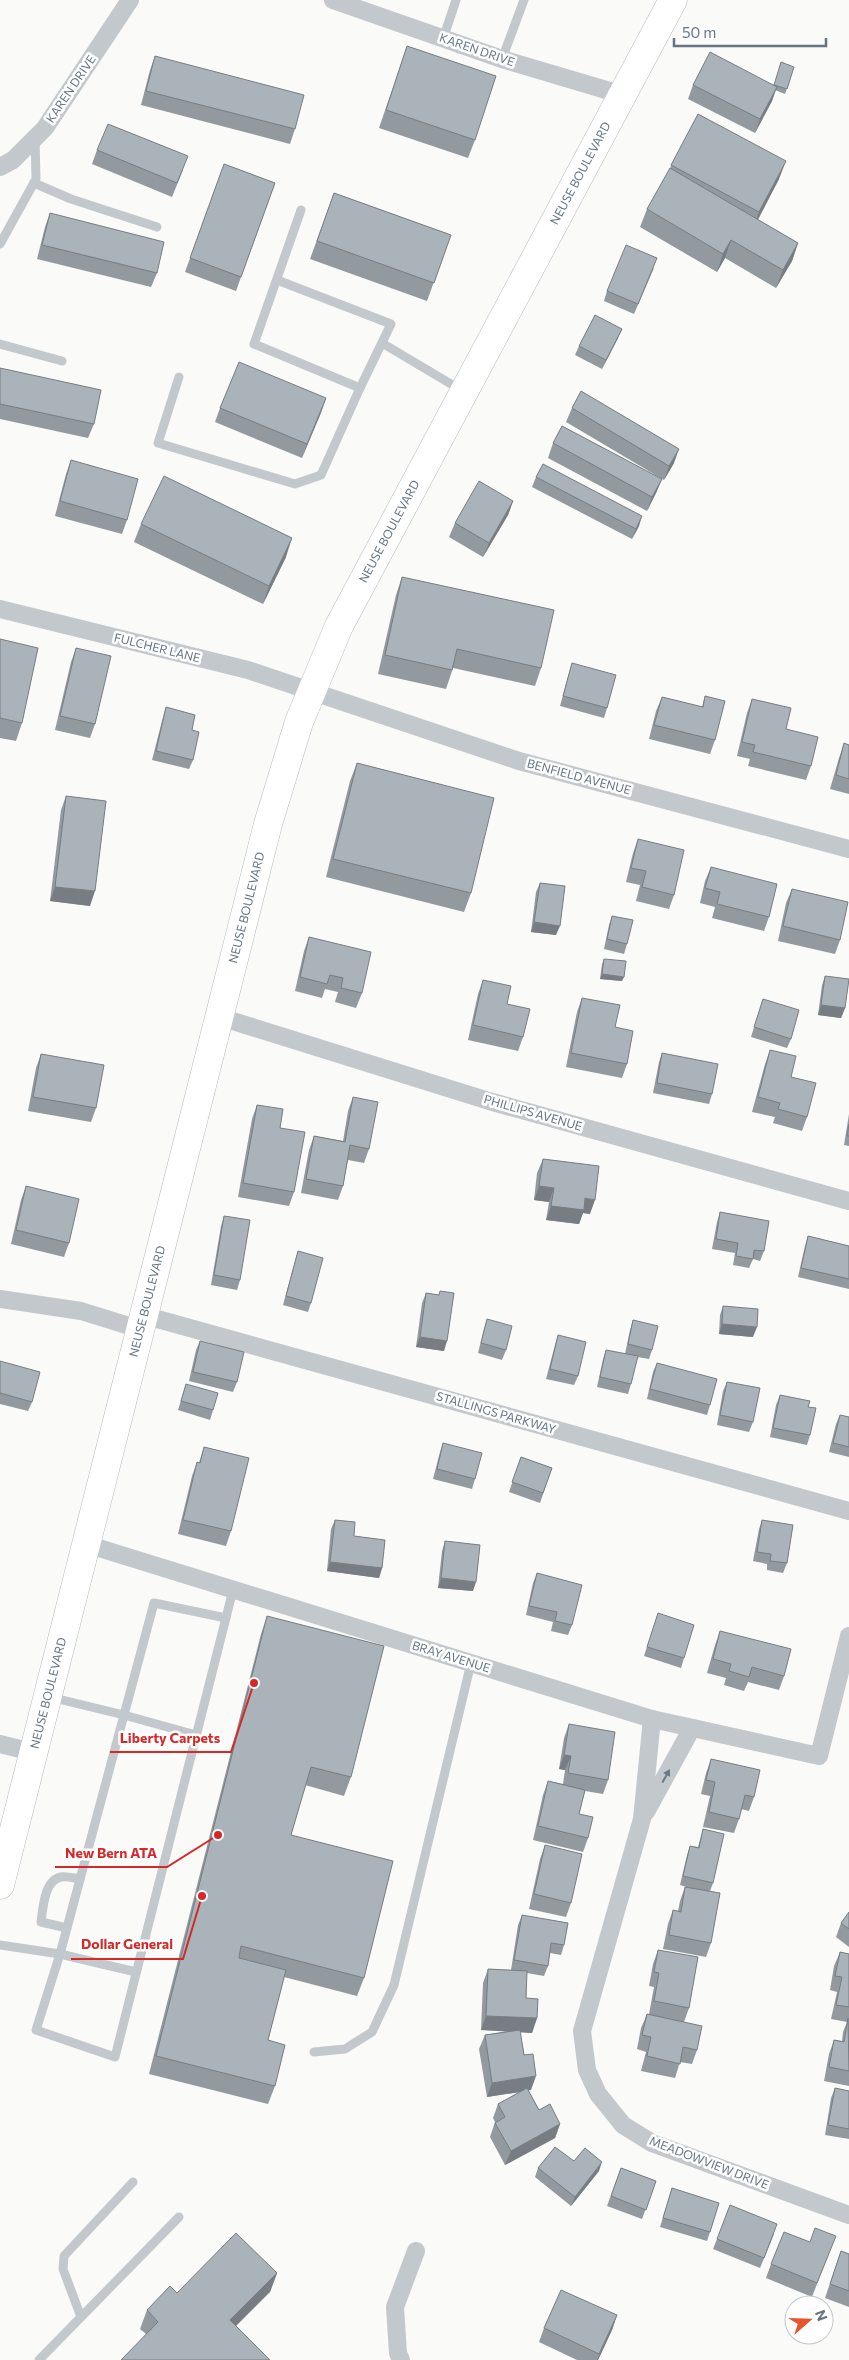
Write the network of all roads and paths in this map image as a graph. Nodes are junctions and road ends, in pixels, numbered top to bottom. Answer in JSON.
{"nodes":[{"id":1,"x":130,"y":0,"type":"edge"},
{"id":2,"x":333,"y":0,"type":"edge"},
{"id":3,"x":456,"y":0,"type":"edge"},
{"id":4,"x":524,"y":0,"type":"edge"},
{"id":5,"x":673,"y":0,"type":"edge"},
{"id":6,"x":443,"y":39,"type":"junction"},
{"id":7,"x":502,"y":59,"type":"junction"},
{"id":8,"x":622,"y":94,"type":"junction"},
{"id":9,"x":35,"y":138,"type":"junction"},
{"id":10,"x":0,"y":168,"type":"edge"},
{"id":11,"x":34,"y":183,"type":"junction"},
{"id":12,"x":301,"y":210,"type":"dead end"},
{"id":13,"x":157,"y":227,"type":"dead end"},
{"id":14,"x":0,"y":244,"type":"edge"},
{"id":15,"x":277,"y":280,"type":"junction"},
{"id":16,"x":382,"y":343,"type":"junction"},
{"id":17,"x":0,"y":344,"type":"edge"},
{"id":18,"x":62,"y":361,"type":"dead end"},
{"id":19,"x":179,"y":377,"type":"dead end"},
{"id":20,"x":360,"y":388,"type":"junction"},
{"id":21,"x":463,"y":391,"type":"junction"},
{"id":22,"x":0,"y":609,"type":"edge"},
{"id":23,"x":312,"y":693,"type":"junction"},
{"id":24,"x":849,"y":849,"type":"edge"},
{"id":25,"x":220,"y":1017,"type":"junction"},
{"id":26,"x":849,"y":1201,"type":"edge"},
{"id":27,"x":0,"y":1299,"type":"edge"},
{"id":28,"x":141,"y":1322,"type":"junction"},
{"id":29,"x":849,"y":1511,"type":"edge"},
{"id":30,"x":86,"y":1544,"type":"junction"},
{"id":31,"x":233,"y":1590,"type":"junction"},
{"id":32,"x":226,"y":1618,"type":"junction"},
{"id":33,"x":849,"y":1636,"type":"edge"},
{"id":34,"x":471,"y":1663,"type":"junction"},
{"id":35,"x":47,"y":1696,"type":"junction"},
{"id":36,"x":124,"y":1715,"type":"junction"},
{"id":37,"x":652,"y":1719,"type":"junction"},
{"id":38,"x":692,"y":1728,"type":"junction"},
{"id":39,"x":196,"y":1735,"type":"junction"},
{"id":40,"x":0,"y":1744,"type":"edge"},
{"id":41,"x":32,"y":1752,"type":"junction"},
{"id":42,"x":642,"y":1819,"type":"junction"},
{"id":43,"x":80,"y":1879,"type":"junction"},
{"id":44,"x":0,"y":1885,"type":"edge"},
{"id":45,"x":67,"y":1928,"type":"junction"},
{"id":46,"x":0,"y":1945,"type":"edge"},
{"id":47,"x":60,"y":1954,"type":"junction"},
{"id":48,"x":136,"y":1972,"type":"junction"},
{"id":49,"x":314,"y":2052,"type":"dead end"},
{"id":50,"x":133,"y":2182,"type":"dead end"},
{"id":51,"x":849,"y":2215,"type":"edge"},
{"id":52,"x":179,"y":2217,"type":"dead end"},
{"id":53,"x":416,"y":2251,"type":"dead end"},
{"id":54,"x":81,"y":2317,"type":"junction"},
{"id":55,"x":39,"y":2360,"type":"edge"},
{"id":56,"x":401,"y":2360,"type":"edge"}],
"edges":[{"from":1,"to":9,"type":"street","name":"KAREN DRIVE"},
{"from":2,"to":6,"type":"street","name":"KAREN DRIVE"},
{"from":3,"to":6,"type":"lane"},
{"from":4,"to":7,"type":"lane"},
{"from":5,"to":8,"type":"main road","name":"NEUSE BOULEVARD"},
{"from":6,"to":7,"type":"street","name":"KAREN DRIVE"},
{"from":7,"to":8,"type":"street","name":"KAREN DRIVE"},
{"from":8,"to":21,"type":"main road","name":"NEUSE BOULEVARD"},
{"from":9,"to":10,"type":"street","name":"KAREN DRIVE"},
{"from":9,"to":11,"type":"lane"},
{"from":11,"to":13,"type":"lane"},
{"from":11,"to":14,"type":"lane"},
{"from":12,"to":15,"type":"lane"},
{"from":15,"to":16,"type":"lane"},
{"from":15,"to":20,"type":"lane"},
{"from":16,"to":20,"type":"lane"},
{"from":16,"to":21,"type":"lane"},
{"from":17,"to":18,"type":"lane"},
{"from":19,"to":20,"type":"lane"},
{"from":21,"to":23,"type":"main road","name":"NEUSE BOULEVARD"},
{"from":22,"to":23,"type":"street","name":"FULCHER LANE"},
{"from":23,"to":24,"type":"street","name":"BENFIELD AVENUE"},
{"from":23,"to":25,"type":"main road","name":"NEUSE BOULEVARD"},
{"from":25,"to":26,"type":"street","name":"PHILLIPS AVENUE"},
{"from":25,"to":28,"type":"main road","name":"NEUSE BOULEVARD"},
{"from":27,"to":28,"type":"street","name":"STALLINGS PARKWAY"},
{"from":28,"to":29,"type":"street","name":"STALLINGS PARKWAY"},
{"from":28,"to":30,"type":"main road","name":"NEUSE BOULEVARD"},
{"from":30,"to":31,"type":"street","name":"BRAY AVENUE"},
{"from":30,"to":35,"type":"main road","name":"NEUSE BOULEVARD"},
{"from":31,"to":32,"type":"lane"},
{"from":31,"to":34,"type":"street","name":"BRAY AVENUE"},
{"from":32,"to":36,"type":"lane"},
{"from":32,"to":39,"type":"lane"},
{"from":33,"to":38,"type":"street","name":"BRAY AVENUE"},
{"from":34,"to":37,"type":"street","name":"BRAY AVENUE"},
{"from":34,"to":49,"type":"lane"},
{"from":35,"to":36,"type":"lane"},
{"from":35,"to":41,"type":"main road","name":"NEUSE BOULEVARD"},
{"from":36,"to":39,"type":"lane"},
{"from":36,"to":43,"type":"lane"},
{"from":37,"to":38,"type":"street","name":"BRAY AVENUE"},
{"from":37,"to":42,"type":"street","name":"MEADOWVIEW DRIVE"},
{"from":42,"to":38,"type":"street","name":"MEADOWVIEW DRIVE","one_way":true},
{"from":39,"to":48,"type":"lane"},
{"from":40,"to":41,"type":"street"},
{"from":41,"to":44,"type":"main road","name":"NEUSE BOULEVARD"},
{"from":42,"to":51,"type":"street","name":"MEADOWVIEW DRIVE"},
{"from":43,"to":45,"type":"lane"},
{"from":43,"to":45,"type":"lane"},
{"from":45,"to":47,"type":"lane"},
{"from":46,"to":47,"type":"lane"},
{"from":47,"to":48,"type":"lane"},
{"from":47,"to":48,"type":"lane"},
{"from":50,"to":54,"type":"lane"},
{"from":52,"to":54,"type":"lane"},
{"from":53,"to":56,"type":"street"},
{"from":54,"to":55,"type":"lane"}]}
